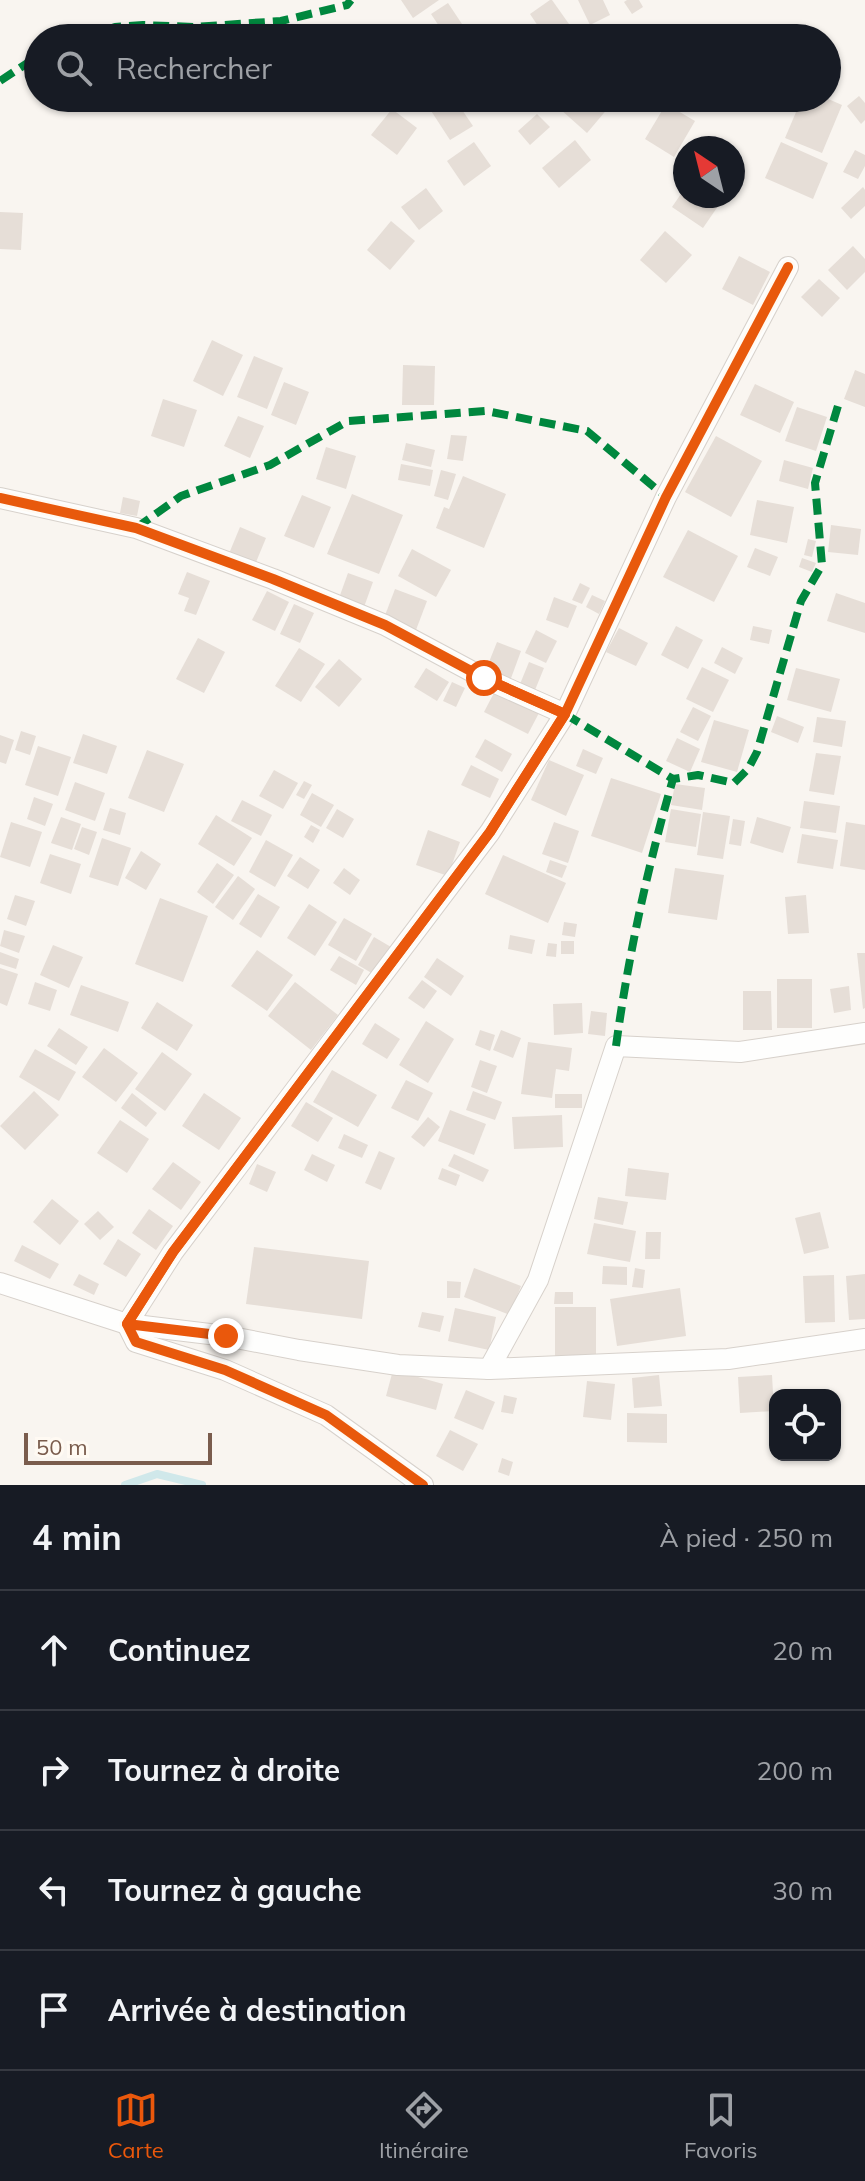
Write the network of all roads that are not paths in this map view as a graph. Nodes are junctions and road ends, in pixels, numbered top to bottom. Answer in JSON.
{"nodes":[{"id":1,"x":788,"y":267,"type":"dead end"},
{"id":2,"x":0,"y":498,"type":"edge"},
{"id":3,"x":565,"y":714,"type":"junction"},
{"id":4,"x":865,"y":1033,"type":"edge"},
{"id":5,"x":0,"y":1283,"type":"edge"},
{"id":6,"x":127,"y":1324,"type":"junction"},
{"id":7,"x":865,"y":1339,"type":"edge"},
{"id":8,"x":489,"y":1369,"type":"junction"},
{"id":9,"x":423,"y":1485,"type":"edge"}],
"edges":[{"from":1,"to":3,"type":"street"},
{"from":2,"to":3,"type":"street"},
{"from":3,"to":6,"type":"street"},
{"from":4,"to":8,"type":"street"},
{"from":5,"to":6,"type":"street"},
{"from":6,"to":8,"type":"street"},
{"from":6,"to":9,"type":"street"},
{"from":7,"to":8,"type":"street"}]}
